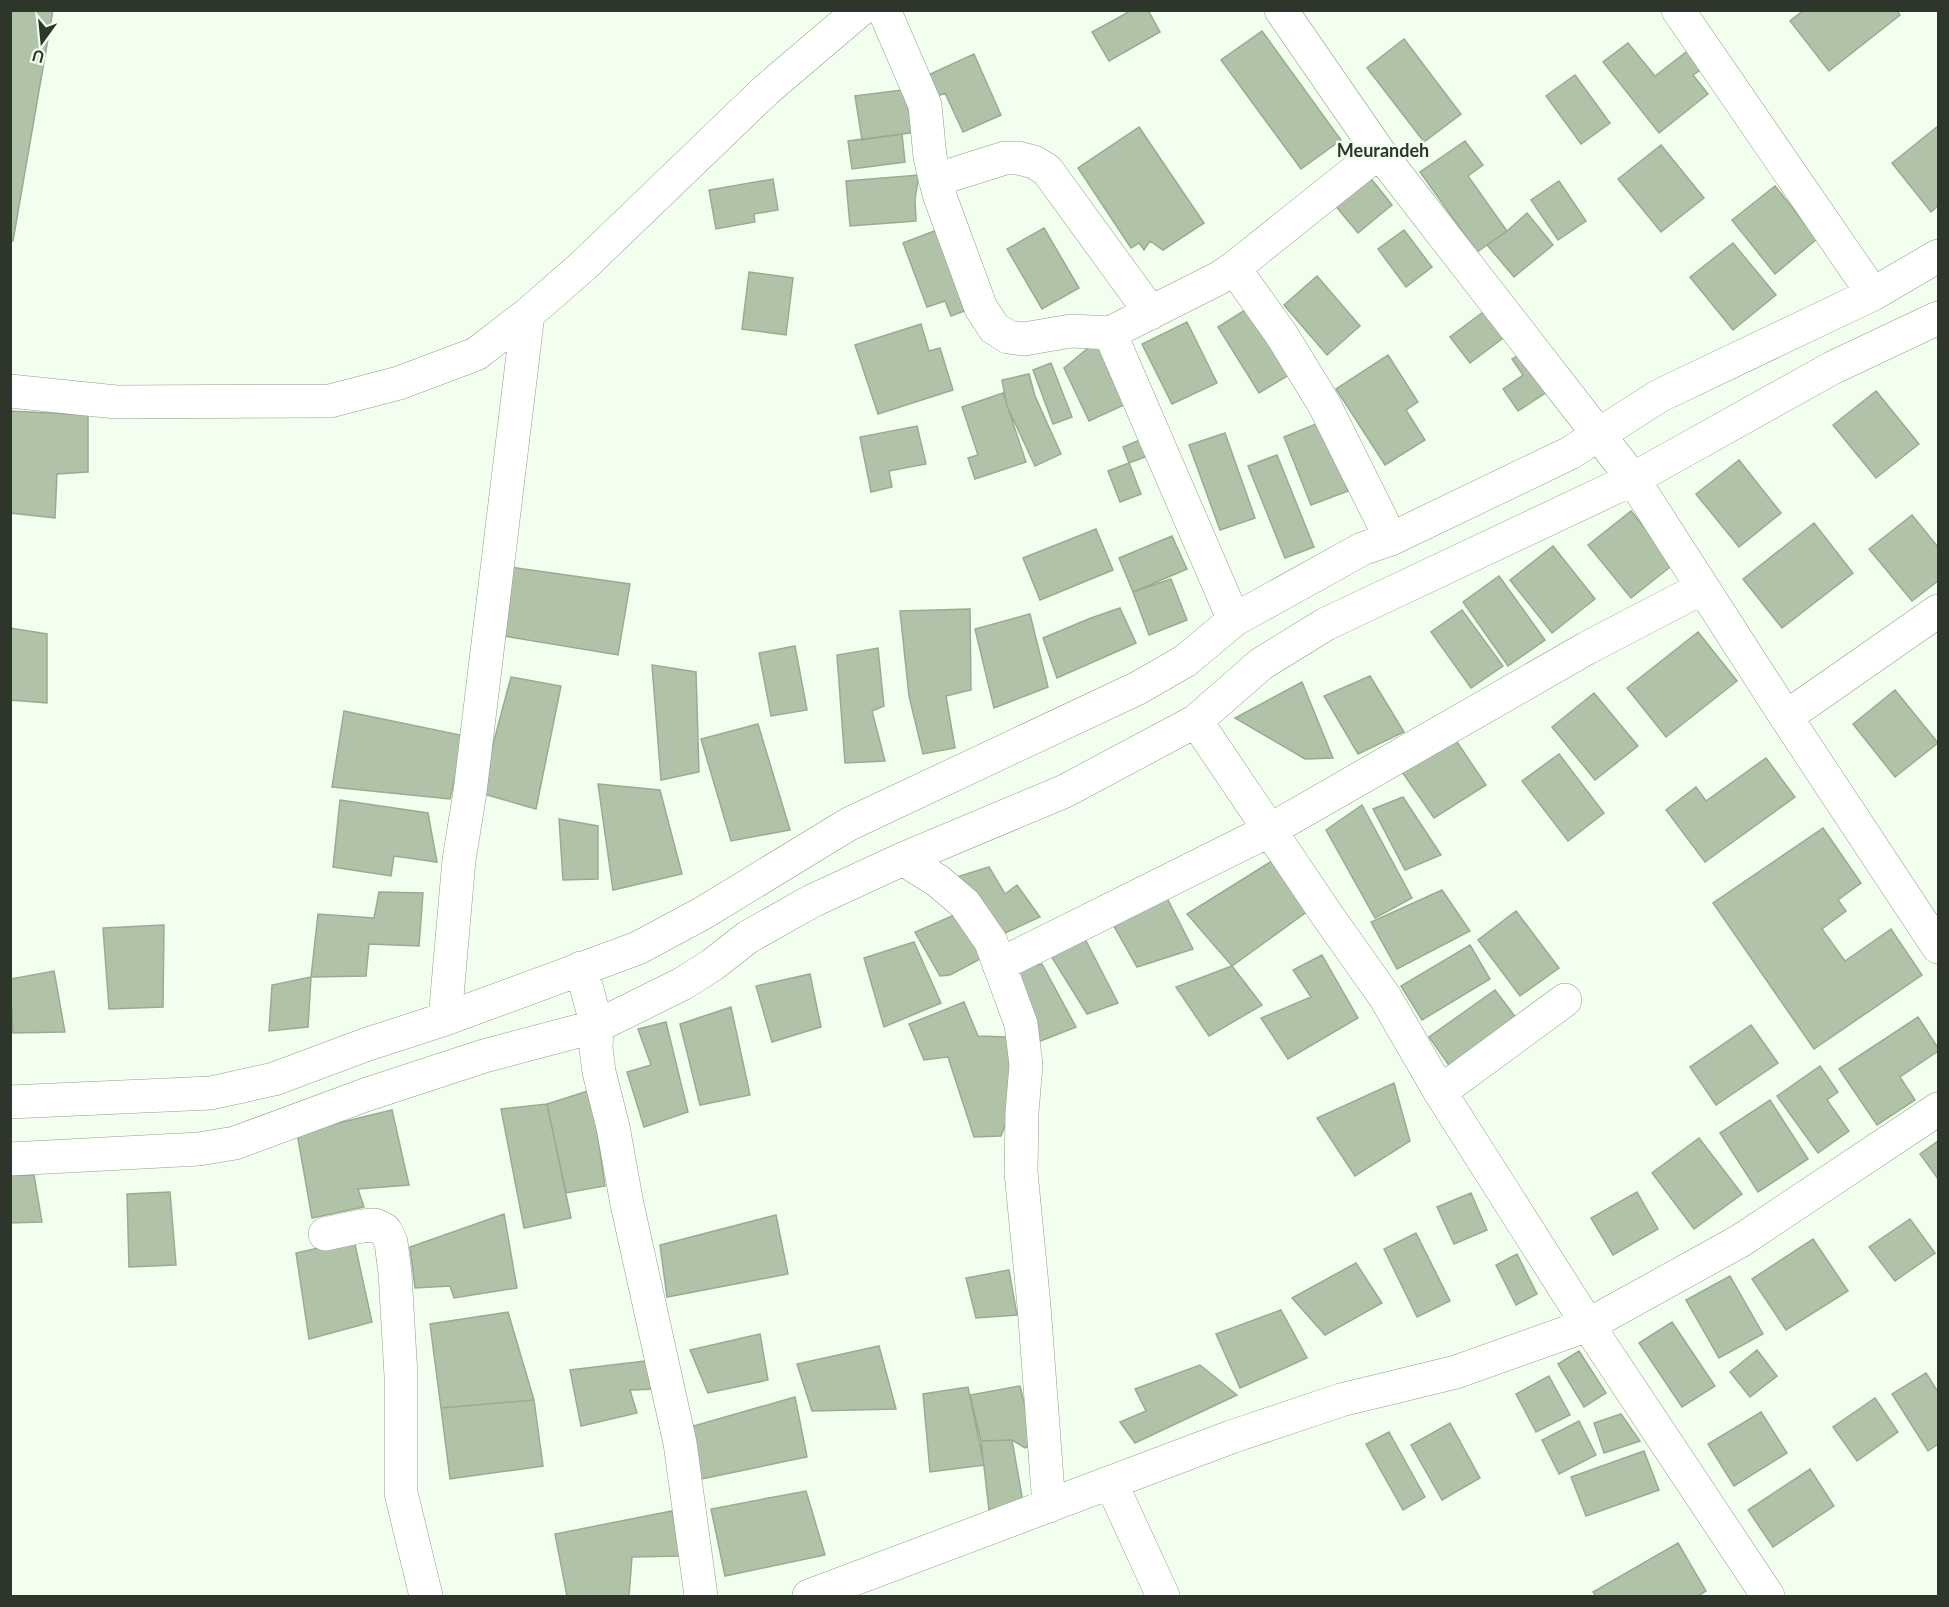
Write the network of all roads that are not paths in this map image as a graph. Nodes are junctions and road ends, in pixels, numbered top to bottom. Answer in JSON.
{"nodes":[{"id":1,"x":860,"y":10,"type":"edge"},
{"id":2,"x":884,"y":10,"type":"edge"},
{"id":3,"x":1281,"y":10,"type":"edge"},
{"id":4,"x":1678,"y":10,"type":"edge"},
{"id":5,"x":1379,"y":152,"type":"junction"},
{"id":6,"x":935,"y":180,"type":"junction"},
{"id":7,"x":1938,"y":256,"type":"edge"},
{"id":8,"x":1234,"y":268,"type":"junction"},
{"id":9,"x":1873,"y":294,"type":"junction"},
{"id":10,"x":1151,"y":313,"type":"junction"},
{"id":11,"x":528,"y":315,"type":"junction"},
{"id":12,"x":1938,"y":318,"type":"edge"},
{"id":13,"x":1110,"y":333,"type":"junction"},
{"id":14,"x":10,"y":391,"type":"edge"},
{"id":15,"x":1615,"y":456,"type":"junction"},
{"id":16,"x":1391,"y":539,"type":"junction"},
{"id":17,"x":1702,"y":588,"type":"junction"},
{"id":18,"x":1938,"y":611,"type":"edge"},
{"id":19,"x":1234,"y":620,"type":"junction"},
{"id":20,"x":1786,"y":717,"type":"junction"},
{"id":21,"x":1196,"y":721,"type":"junction"},
{"id":22,"x":1270,"y":830,"type":"junction"},
{"id":23,"x":903,"y":859,"type":"junction"},
{"id":24,"x":1938,"y":947,"type":"edge"},
{"id":25,"x":999,"y":965,"type":"junction"},
{"id":26,"x":1566,"y":1000,"type":"dead end"},
{"id":27,"x":590,"y":1002,"type":"junction"},
{"id":28,"x":445,"y":1019,"type":"junction"},
{"id":29,"x":1440,"y":1092,"type":"junction"},
{"id":30,"x":10,"y":1102,"type":"edge"},
{"id":31,"x":1938,"y":1109,"type":"edge"},
{"id":32,"x":10,"y":1160,"type":"edge"},
{"id":33,"x":325,"y":1234,"type":"dead end"},
{"id":34,"x":1588,"y":1325,"type":"junction"},
{"id":35,"x":1111,"y":1483,"type":"junction"},
{"id":36,"x":1049,"y":1506,"type":"junction"},
{"id":37,"x":426,"y":1596,"type":"edge"},
{"id":38,"x":701,"y":1596,"type":"edge"},
{"id":39,"x":809,"y":1596,"type":"edge"},
{"id":40,"x":1162,"y":1596,"type":"edge"},
{"id":41,"x":1768,"y":1596,"type":"edge"}],
"edges":[{"from":1,"to":11,"type":"street"},
{"from":2,"to":6,"type":"street"},
{"from":3,"to":5,"type":"street"},
{"from":4,"to":9,"type":"street"},
{"from":5,"to":8,"type":"street"},
{"from":5,"to":15,"type":"street"},
{"from":6,"to":10,"type":"street"},
{"from":6,"to":13,"type":"street"},
{"from":7,"to":9,"type":"street"},
{"from":8,"to":10,"type":"street"},
{"from":8,"to":16,"type":"street"},
{"from":9,"to":15,"type":"street"},
{"from":10,"to":13,"type":"street"},
{"from":11,"to":14,"type":"street"},
{"from":11,"to":28,"type":"street"},
{"from":12,"to":15,"type":"street"},
{"from":13,"to":19,"type":"street"},
{"from":15,"to":16,"type":"street"},
{"from":15,"to":17,"type":"street"},
{"from":15,"to":21,"type":"street"},
{"from":16,"to":19,"type":"street"},
{"from":17,"to":20,"type":"street"},
{"from":17,"to":22,"type":"street"},
{"from":18,"to":20,"type":"street"},
{"from":19,"to":27,"type":"street"},
{"from":20,"to":24,"type":"street"},
{"from":21,"to":22,"type":"street"},
{"from":21,"to":23,"type":"street"},
{"from":22,"to":25,"type":"street"},
{"from":22,"to":29,"type":"street"},
{"from":23,"to":25,"type":"street"},
{"from":23,"to":27,"type":"street"},
{"from":25,"to":36,"type":"street"},
{"from":26,"to":29,"type":"street"},
{"from":27,"to":28,"type":"street"},
{"from":27,"to":32,"type":"street"},
{"from":27,"to":38,"type":"street"},
{"from":28,"to":30,"type":"street"},
{"from":29,"to":34,"type":"street"},
{"from":31,"to":34,"type":"street"},
{"from":33,"to":37,"type":"street"},
{"from":34,"to":35,"type":"street"},
{"from":34,"to":41,"type":"street"},
{"from":35,"to":36,"type":"street"},
{"from":35,"to":40,"type":"street"},
{"from":36,"to":39,"type":"street"}]}
